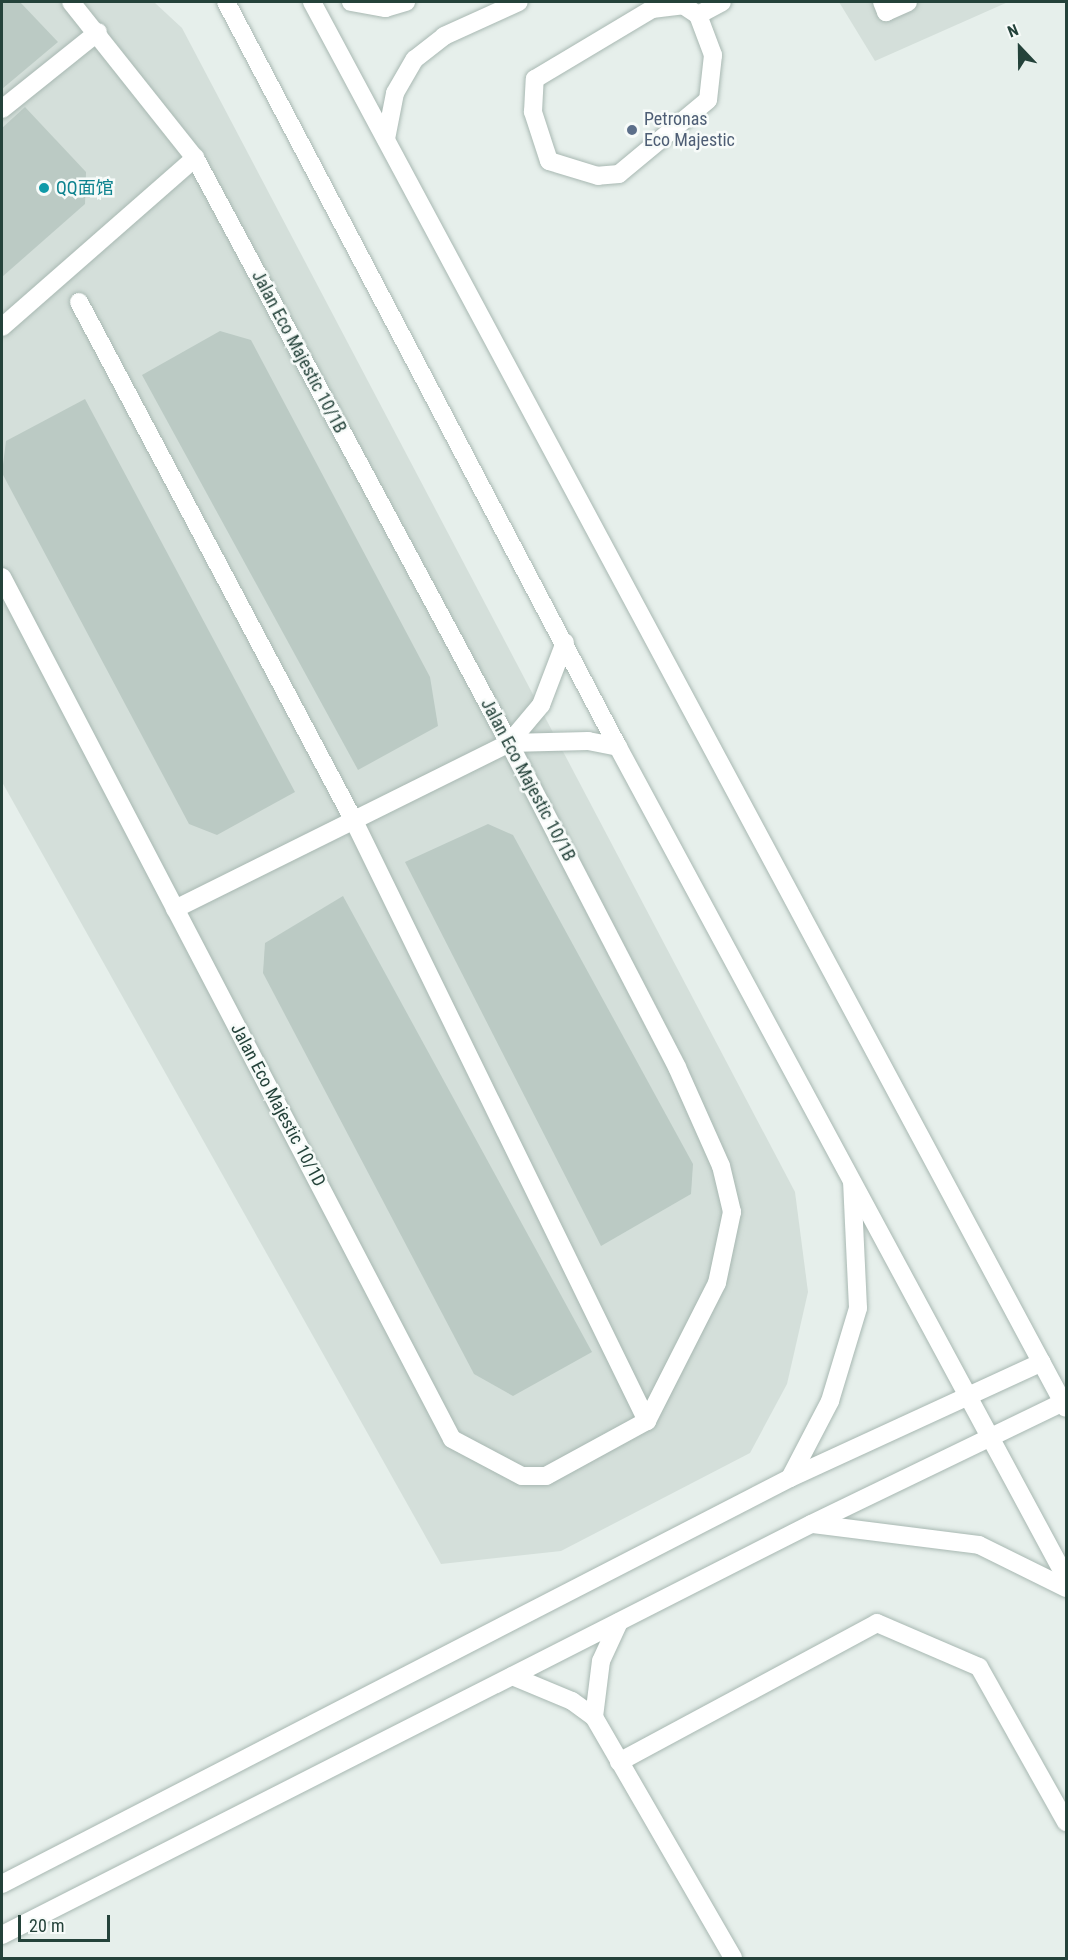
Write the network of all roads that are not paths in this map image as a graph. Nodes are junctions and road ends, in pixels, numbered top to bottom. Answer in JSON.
{"nodes":[{"id":1,"x":71,"y":2,"type":"edge"},
{"id":2,"x":226,"y":2,"type":"edge"},
{"id":3,"x":312,"y":2,"type":"edge"},
{"id":4,"x":351,"y":2,"type":"edge"},
{"id":5,"x":406,"y":2,"type":"edge"},
{"id":6,"x":519,"y":2,"type":"edge"},
{"id":7,"x":722,"y":2,"type":"edge"},
{"id":8,"x":882,"y":2,"type":"edge"},
{"id":9,"x":908,"y":2,"type":"edge"},
{"id":10,"x":652,"y":5,"type":"edge"},
{"id":11,"x":698,"y":15,"type":"junction"},
{"id":12,"x":98,"y":32,"type":"junction"},
{"id":13,"x":2,"y":109,"type":"edge"},
{"id":14,"x":386,"y":139,"type":"junction"},
{"id":15,"x":195,"y":158,"type":"junction"},
{"id":16,"x":79,"y":303,"type":"dead end"},
{"id":17,"x":2,"y":327,"type":"edge"},
{"id":18,"x":2,"y":577,"type":"edge"},
{"id":19,"x":565,"y":642,"type":"junction"},
{"id":20,"x":509,"y":743,"type":"junction"},
{"id":21,"x":618,"y":747,"type":"junction"},
{"id":22,"x":354,"y":821,"type":"junction"},
{"id":23,"x":175,"y":909,"type":"junction"},
{"id":24,"x":852,"y":1176,"type":"junction"},
{"id":25,"x":1042,"y":1362,"type":"junction"},
{"id":26,"x":969,"y":1395,"type":"junction"},
{"id":27,"x":1065,"y":1405,"type":"edge"},
{"id":28,"x":647,"y":1421,"type":"junction"},
{"id":29,"x":991,"y":1437,"type":"junction"},
{"id":30,"x":790,"y":1478,"type":"junction"},
{"id":31,"x":811,"y":1524,"type":"junction"},
{"id":32,"x":1066,"y":1578,"type":"edge"},
{"id":33,"x":1066,"y":1588,"type":"edge"},
{"id":34,"x":619,"y":1622,"type":"junction"},
{"id":35,"x":512,"y":1676,"type":"junction"},
{"id":36,"x":594,"y":1717,"type":"junction"},
{"id":37,"x":619,"y":1762,"type":"junction"},
{"id":38,"x":1066,"y":1822,"type":"edge"},
{"id":39,"x":2,"y":1884,"type":"edge"},
{"id":40,"x":2,"y":1935,"type":"edge"},
{"id":41,"x":733,"y":1959,"type":"edge"}],
"edges":[{"from":1,"to":12,"type":"street","name":"Jalan Eco Majestic 10/1B"},
{"from":2,"to":19,"type":"street"},
{"from":3,"to":14,"type":"street"},
{"from":4,"to":5,"type":"street"},
{"from":6,"to":14,"type":"street"},
{"from":7,"to":11,"type":"street"},
{"from":8,"to":9,"type":"street"},
{"from":10,"to":11,"type":"street"},
{"from":10,"to":11,"type":"street"},
{"from":12,"to":13,"type":"street"},
{"from":12,"to":15,"type":"street","name":"Jalan Eco Majestic 10/1B"},
{"from":14,"to":25,"type":"street"},
{"from":15,"to":17,"type":"street"},
{"from":15,"to":20,"type":"street","name":"Jalan Eco Majestic 10/1B"},
{"from":16,"to":22,"type":"street"},
{"from":18,"to":23,"type":"street","name":"Jalan Eco Majestic 10/1D"},
{"from":19,"to":20,"type":"street"},
{"from":19,"to":21,"type":"street"},
{"from":20,"to":21,"type":"street"},
{"from":20,"to":22,"type":"street"},
{"from":20,"to":28,"type":"street","name":"Jalan Eco Majestic 10/1B"},
{"from":21,"to":24,"type":"street"},
{"from":22,"to":23,"type":"street"},
{"from":22,"to":28,"type":"street"},
{"from":23,"to":28,"type":"street","name":"Jalan Eco Majestic 10/1D"},
{"from":24,"to":26,"type":"street"},
{"from":24,"to":30,"type":"street"},
{"from":25,"to":26,"type":"street"},
{"from":25,"to":27,"type":"street"},
{"from":26,"to":29,"type":"street"},
{"from":26,"to":30,"type":"street"},
{"from":27,"to":29,"type":"street"},
{"from":29,"to":31,"type":"street"},
{"from":29,"to":32,"type":"street"},
{"from":30,"to":39,"type":"street"},
{"from":31,"to":33,"type":"street"},
{"from":31,"to":34,"type":"street"},
{"from":34,"to":35,"type":"street"},
{"from":34,"to":36,"type":"street"},
{"from":35,"to":36,"type":"street"},
{"from":35,"to":40,"type":"street"},
{"from":36,"to":37,"type":"street"},
{"from":37,"to":38,"type":"street"},
{"from":37,"to":41,"type":"street"}]}
